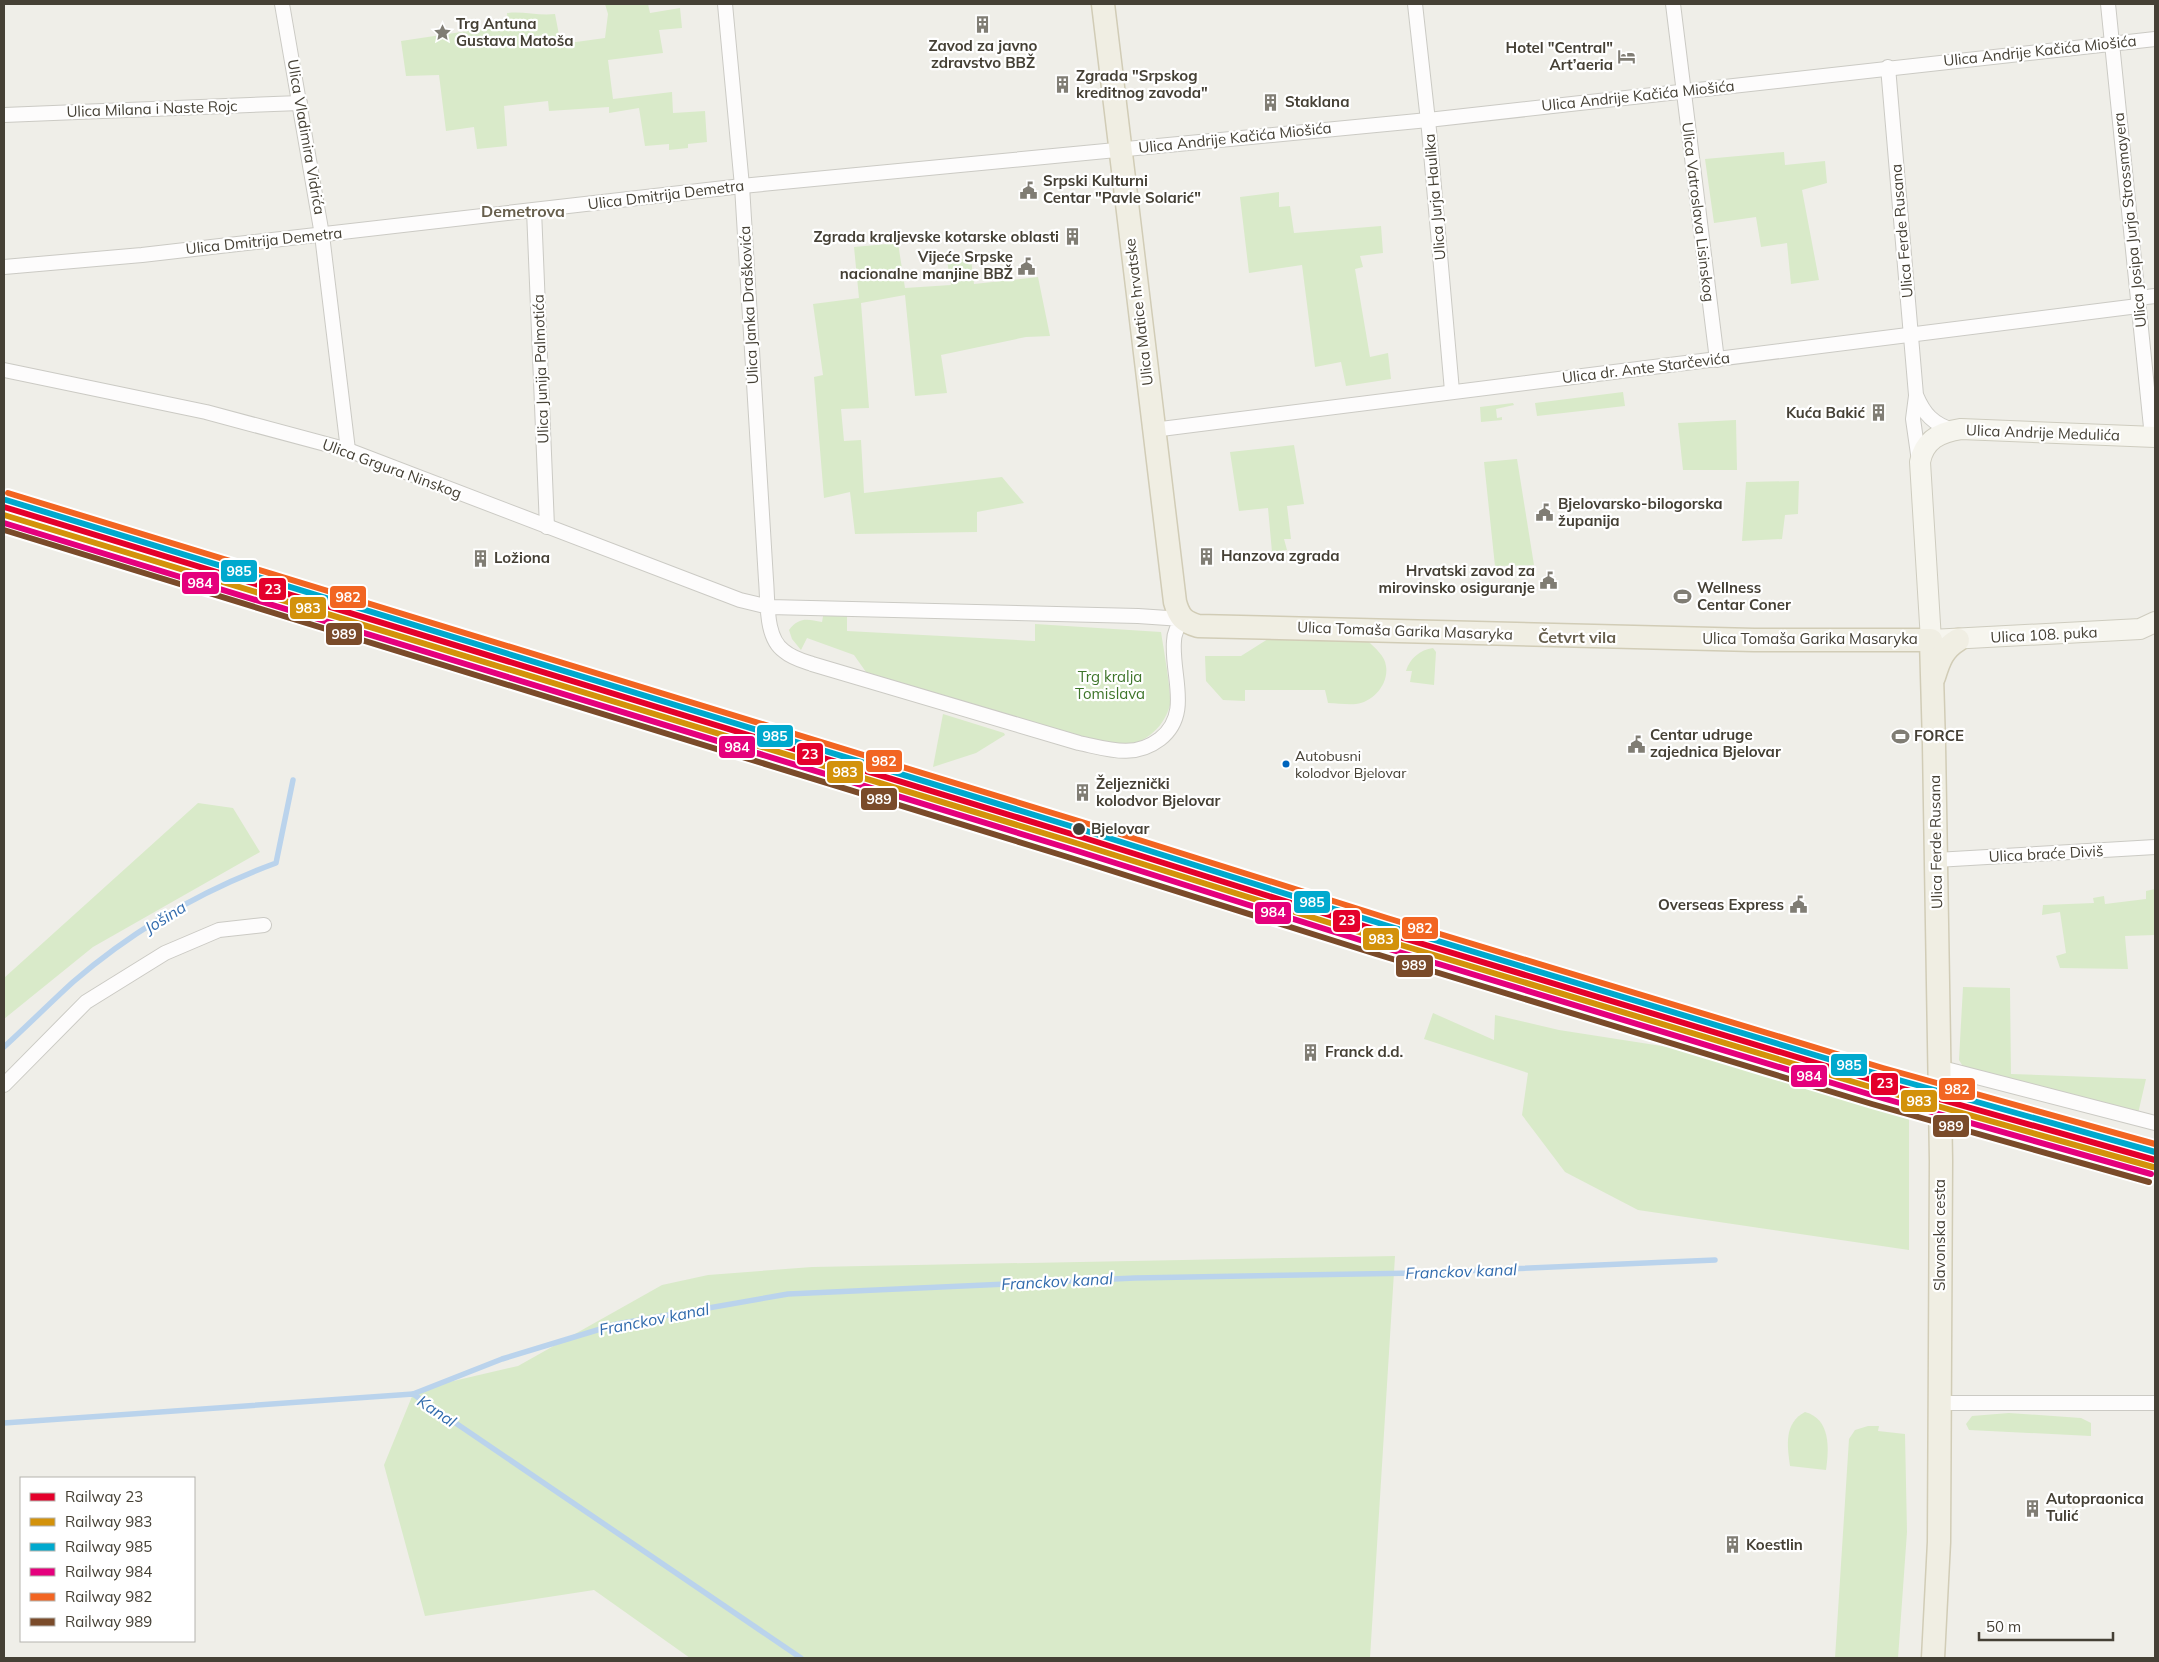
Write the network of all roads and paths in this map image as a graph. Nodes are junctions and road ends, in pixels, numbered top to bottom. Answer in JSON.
{"nodes":[{"id":1,"x":282,"y":4,"type":"edge"},
{"id":2,"x":725,"y":4,"type":"edge"},
{"id":3,"x":1103,"y":4,"type":"edge"},
{"id":4,"x":1415,"y":4,"type":"edge"},
{"id":5,"x":1673,"y":4,"type":"edge"},
{"id":6,"x":2108,"y":4,"type":"edge"},
{"id":7,"x":2155,"y":39,"type":"edge"},
{"id":8,"x":2113,"y":44,"type":"junction"},
{"id":9,"x":1888,"y":68,"type":"junction"},
{"id":10,"x":1682,"y":90,"type":"junction"},
{"id":11,"x":300,"y":103,"type":"junction"},
{"id":12,"x":4,"y":115,"type":"edge"},
{"id":13,"x":1428,"y":120,"type":"junction"},
{"id":14,"x":1120,"y":150,"type":"junction"},
{"id":15,"x":742,"y":186,"type":"junction"},
{"id":16,"x":534,"y":210,"type":"junction"},
{"id":17,"x":322,"y":235,"type":"junction"},
{"id":18,"x":4,"y":267,"type":"edge"},
{"id":19,"x":2155,"y":296,"type":"edge"},
{"id":20,"x":2138,"y":302,"type":"junction"},
{"id":21,"x":1911,"y":333,"type":"junction"},
{"id":22,"x":1718,"y":360,"type":"junction"},
{"id":23,"x":4,"y":370,"type":"edge"},
{"id":24,"x":1452,"y":391,"type":"junction"},
{"id":25,"x":1916,"y":395,"type":"junction"},
{"id":26,"x":1153,"y":430,"type":"junction"},
{"id":27,"x":1953,"y":430,"type":"junction"},
{"id":28,"x":2154,"y":441,"type":"edge"},
{"id":29,"x":348,"y":450,"type":"junction"},
{"id":30,"x":1920,"y":462,"type":"junction"},
{"id":31,"x":547,"y":527,"type":"junction"},
{"id":32,"x":769,"y":607,"type":"junction"},
{"id":33,"x":1182,"y":619,"type":"junction"},
{"id":34,"x":2155,"y":622,"type":"edge"},
{"id":35,"x":1930,"y":640,"type":"junction"},
{"id":36,"x":1958,"y":640,"type":"junction"},
{"id":37,"x":1932,"y":685,"type":"junction"},
{"id":38,"x":2155,"y":847,"type":"edge"},
{"id":39,"x":1936,"y":860,"type":"junction"},
{"id":40,"x":264,"y":925,"type":"dead end"},
{"id":41,"x":1938,"y":1066,"type":"junction"},
{"id":42,"x":4,"y":1085,"type":"edge"},
{"id":43,"x":2155,"y":1122,"type":"edge"},
{"id":44,"x":1940,"y":1402,"type":"junction"},
{"id":45,"x":2155,"y":1403,"type":"edge"},
{"id":46,"x":1933,"y":1658,"type":"edge"}],
"edges":[{"from":1,"to":11,"type":"street","name":"Ulica Vladimira Vidrića"},
{"from":2,"to":15,"type":"street","name":"Ulica Janka Draškovića"},
{"from":3,"to":14,"type":"main road","name":"Ulica Matice hrvatske"},
{"from":4,"to":13,"type":"street","name":"Ulica Jurja Haulika"},
{"from":5,"to":10,"type":"street","name":"Ulica Vatroslava Lisinskog"},
{"from":6,"to":8,"type":"street","name":"Ulica Josipa Jurja Strossmayera"},
{"from":7,"to":8,"type":"street","name":"Ulica Andrije Kačića Miošića"},
{"from":8,"to":9,"type":"street","name":"Ulica Andrije Kačića Miošića"},
{"from":8,"to":20,"type":"street","name":"Ulica Josipa Jurja Strossmayera"},
{"from":9,"to":10,"type":"street","name":"Ulica Andrije Kačića Miošića"},
{"from":9,"to":21,"type":"street","name":"Ulica Ferde Rusana"},
{"from":10,"to":13,"type":"street","name":"Ulica Andrije Kačića Miošića"},
{"from":10,"to":22,"type":"street","name":"Ulica Vatroslava Lisinskog"},
{"from":11,"to":12,"type":"street","name":"Ulica Milana i Naste Rojc"},
{"from":11,"to":17,"type":"street","name":"Ulica Vladimira Vidrića"},
{"from":13,"to":14,"type":"street","name":"Ulica Andrije Kačića Miošića"},
{"from":13,"to":24,"type":"street","name":"Ulica Jurja Haulika"},
{"from":14,"to":15,"type":"street","name":"Ulica Dmitrija Demetra"},
{"from":14,"to":26,"type":"main road","name":"Ulica Matice hrvatske"},
{"from":15,"to":16,"type":"street","name":"Ulica Dmitrija Demetra"},
{"from":15,"to":32,"type":"street","name":"Ulica Janka Draškovića"},
{"from":16,"to":17,"type":"street","name":"Ulica Dmitrija Demetra"},
{"from":16,"to":31,"type":"street","name":"Ulica Junija Palmotića"},
{"from":17,"to":18,"type":"street","name":"Ulica Dmitrija Demetra"},
{"from":17,"to":29,"type":"street","name":"Ulica Vladimira Vidrića"},
{"from":19,"to":20,"type":"street","name":"Ulica dr. Ante Starčevića"},
{"from":20,"to":21,"type":"street","name":"Ulica dr. Ante Starčevića"},
{"from":20,"to":28,"type":"street","name":"Ulica Josipa Jurja Strossmayera"},
{"from":21,"to":22,"type":"street","name":"Ulica dr. Ante Starčevića"},
{"from":21,"to":25,"type":"street","name":"Ulica Ferde Rusana"},
{"from":22,"to":24,"type":"street","name":"Ulica dr. Ante Starčevića"},
{"from":23,"to":29,"type":"street","name":"Ulica Grgura Ninskog"},
{"from":24,"to":26,"type":"street","name":"Ulica dr. Ante Starčevića"},
{"from":25,"to":27,"type":"street","name":"Ulica Ferde Rusana"},
{"from":25,"to":30,"type":"street","name":"Ulica Ferde Rusana"},
{"from":26,"to":33,"type":"main road","name":"Ulica Matice hrvatske"},
{"from":27,"to":28,"type":"main road","name":"Ulica Andrije Medulića"},
{"from":27,"to":30,"type":"main road","name":"Ulica Andrije Medulića"},
{"from":29,"to":31,"type":"street","name":"Ulica Grgura Ninskog"},
{"from":30,"to":35,"type":"main road","name":"Ulica Ferde Rusana"},
{"from":31,"to":32,"type":"street","name":"Ulica Grgura Ninskog"},
{"from":32,"to":33,"type":"street"},
{"from":32,"to":33,"type":"street"},
{"from":33,"to":35,"type":"main road","name":"Ulica Tomaša Garika Masaryka"},
{"from":34,"to":36,"type":"main road","name":"Ulica 108. puka"},
{"from":35,"to":36,"type":"main road","name":"Ulica 108. puka"},
{"from":35,"to":37,"type":"main road","name":"Ulica Ferde Rusana"},
{"from":36,"to":37,"type":"main road"},
{"from":37,"to":39,"type":"main road","name":"Ulica Ferde Rusana"},
{"from":38,"to":39,"type":"street","name":"Ulica braće Diviš"},
{"from":39,"to":41,"type":"main road","name":"Ulica Ferde Rusana"},
{"from":40,"to":42,"type":"street"},
{"from":41,"to":43,"type":"street"},
{"from":41,"to":44,"type":"main road","name":"Slavonska cesta"},
{"from":44,"to":45,"type":"street"},
{"from":44,"to":46,"type":"main road","name":"Slavonska cesta"}]}
